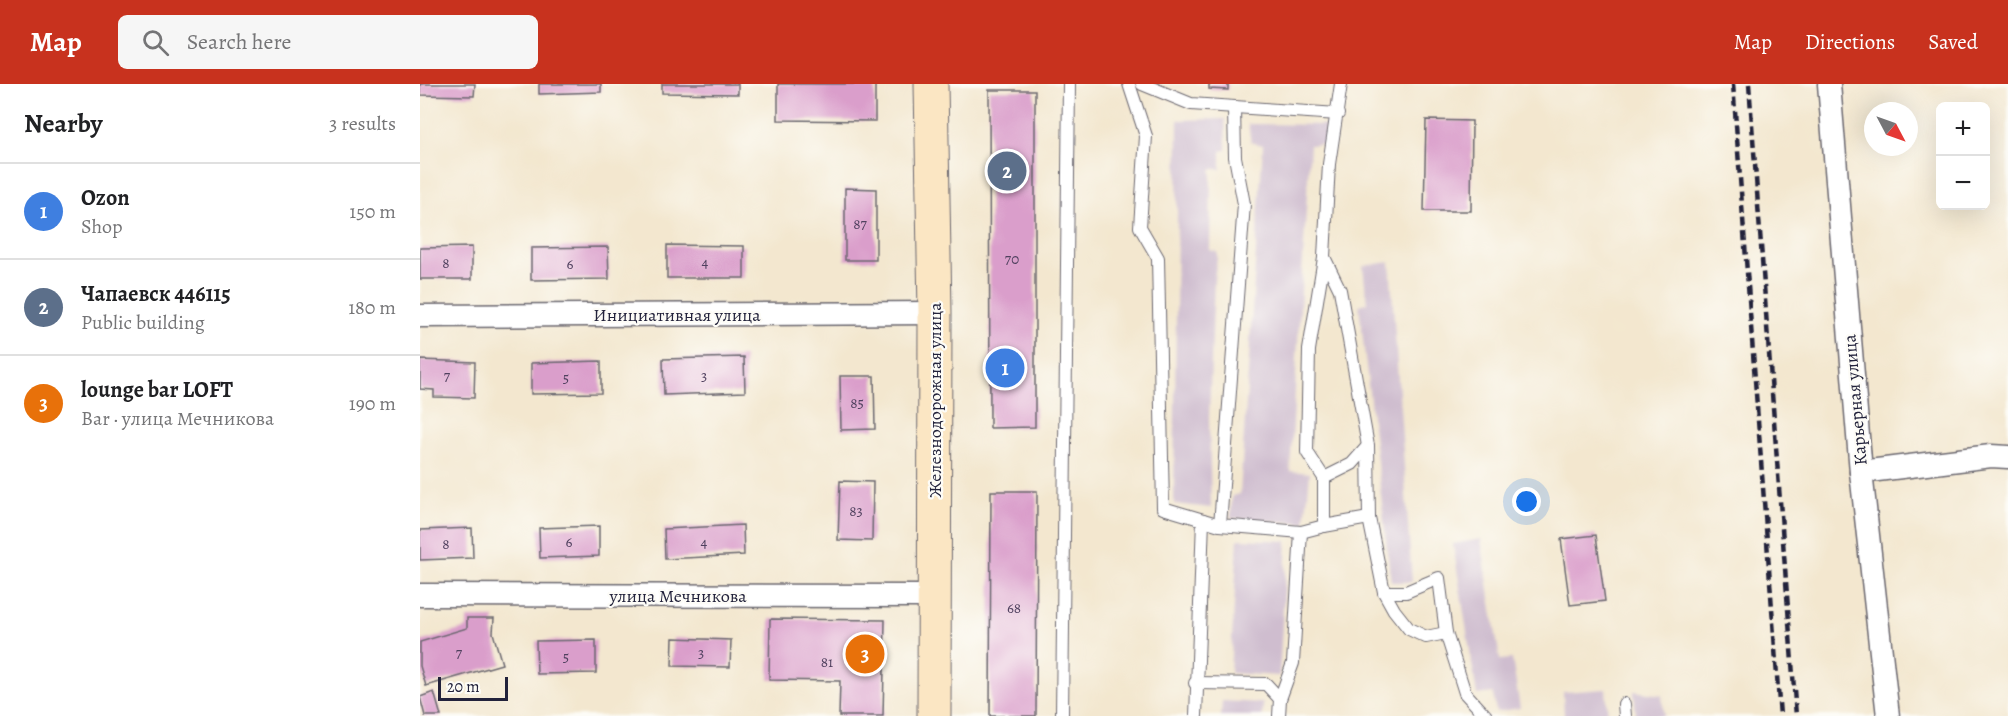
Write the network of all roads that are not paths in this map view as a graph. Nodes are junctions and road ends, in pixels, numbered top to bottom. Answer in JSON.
{"nodes":[{"id":1,"x":931,"y":84,"type":"edge"},
{"id":2,"x":1069,"y":84,"type":"edge"},
{"id":3,"x":1129,"y":84,"type":"edge"},
{"id":4,"x":1142,"y":84,"type":"edge"},
{"id":5,"x":1341,"y":84,"type":"edge"},
{"id":6,"x":1829,"y":84,"type":"edge"},
{"id":7,"x":1234,"y":108,"type":"junction"},
{"id":8,"x":1338,"y":114,"type":"junction"},
{"id":9,"x":1324,"y":257,"type":"junction"},
{"id":10,"x":935,"y":313,"type":"junction"},
{"id":11,"x":420,"y":316,"type":"edge"},
{"id":12,"x":1368,"y":446,"type":"junction"},
{"id":13,"x":2008,"y":457,"type":"edge"},
{"id":14,"x":1861,"y":472,"type":"junction"},
{"id":15,"x":1324,"y":478,"type":"junction"},
{"id":16,"x":1369,"y":518,"type":"junction"},
{"id":17,"x":1203,"y":520,"type":"junction"},
{"id":18,"x":1220,"y":525,"type":"junction"},
{"id":19,"x":1324,"y":526,"type":"junction"},
{"id":20,"x":1301,"y":532,"type":"junction"},
{"id":21,"x":1384,"y":592,"type":"junction"},
{"id":22,"x":420,"y":595,"type":"edge"},
{"id":23,"x":935,"y":596,"type":"junction"},
{"id":24,"x":1446,"y":633,"type":"junction"},
{"id":25,"x":1195,"y":683,"type":"junction"},
{"id":26,"x":1280,"y":699,"type":"junction"},
{"id":27,"x":934,"y":716,"type":"edge"},
{"id":28,"x":1062,"y":716,"type":"edge"},
{"id":29,"x":1196,"y":716,"type":"edge"},
{"id":30,"x":1279,"y":716,"type":"edge"},
{"id":31,"x":1486,"y":716,"type":"edge"},
{"id":32,"x":1888,"y":716,"type":"edge"}],
"edges":[{"from":1,"to":10,"type":"main road","name":"Железнодорожная улица"},
{"from":2,"to":28,"type":"lane"},
{"from":3,"to":17,"type":"lane"},
{"from":4,"to":7,"type":"lane"},
{"from":5,"to":8,"type":"lane"},
{"from":6,"to":14,"type":"street","name":"Карьерная улица"},
{"from":7,"to":8,"type":"lane"},
{"from":7,"to":18,"type":"lane"},
{"from":8,"to":9,"type":"lane"},
{"from":9,"to":12,"type":"lane"},
{"from":9,"to":15,"type":"lane"},
{"from":10,"to":11,"type":"street","name":"Инициативная улица"},
{"from":10,"to":23,"type":"main road","name":"Железнодорожная улица"},
{"from":12,"to":15,"type":"lane"},
{"from":12,"to":16,"type":"lane"},
{"from":13,"to":14,"type":"street"},
{"from":14,"to":32,"type":"street","name":"Карьерная улица"},
{"from":15,"to":19,"type":"lane"},
{"from":16,"to":19,"type":"lane"},
{"from":16,"to":21,"type":"lane"},
{"from":17,"to":18,"type":"lane"},
{"from":17,"to":25,"type":"lane"},
{"from":18,"to":20,"type":"lane"},
{"from":19,"to":20,"type":"lane"},
{"from":20,"to":26,"type":"lane"},
{"from":21,"to":24,"type":"lane"},
{"from":21,"to":24,"type":"lane"},
{"from":22,"to":23,"type":"street","name":"улица Мечникова"},
{"from":23,"to":27,"type":"main road","name":"Железнодорожная улица"},
{"from":24,"to":31,"type":"lane"},
{"from":25,"to":26,"type":"lane"},
{"from":25,"to":29,"type":"lane"},
{"from":26,"to":30,"type":"lane"}]}
